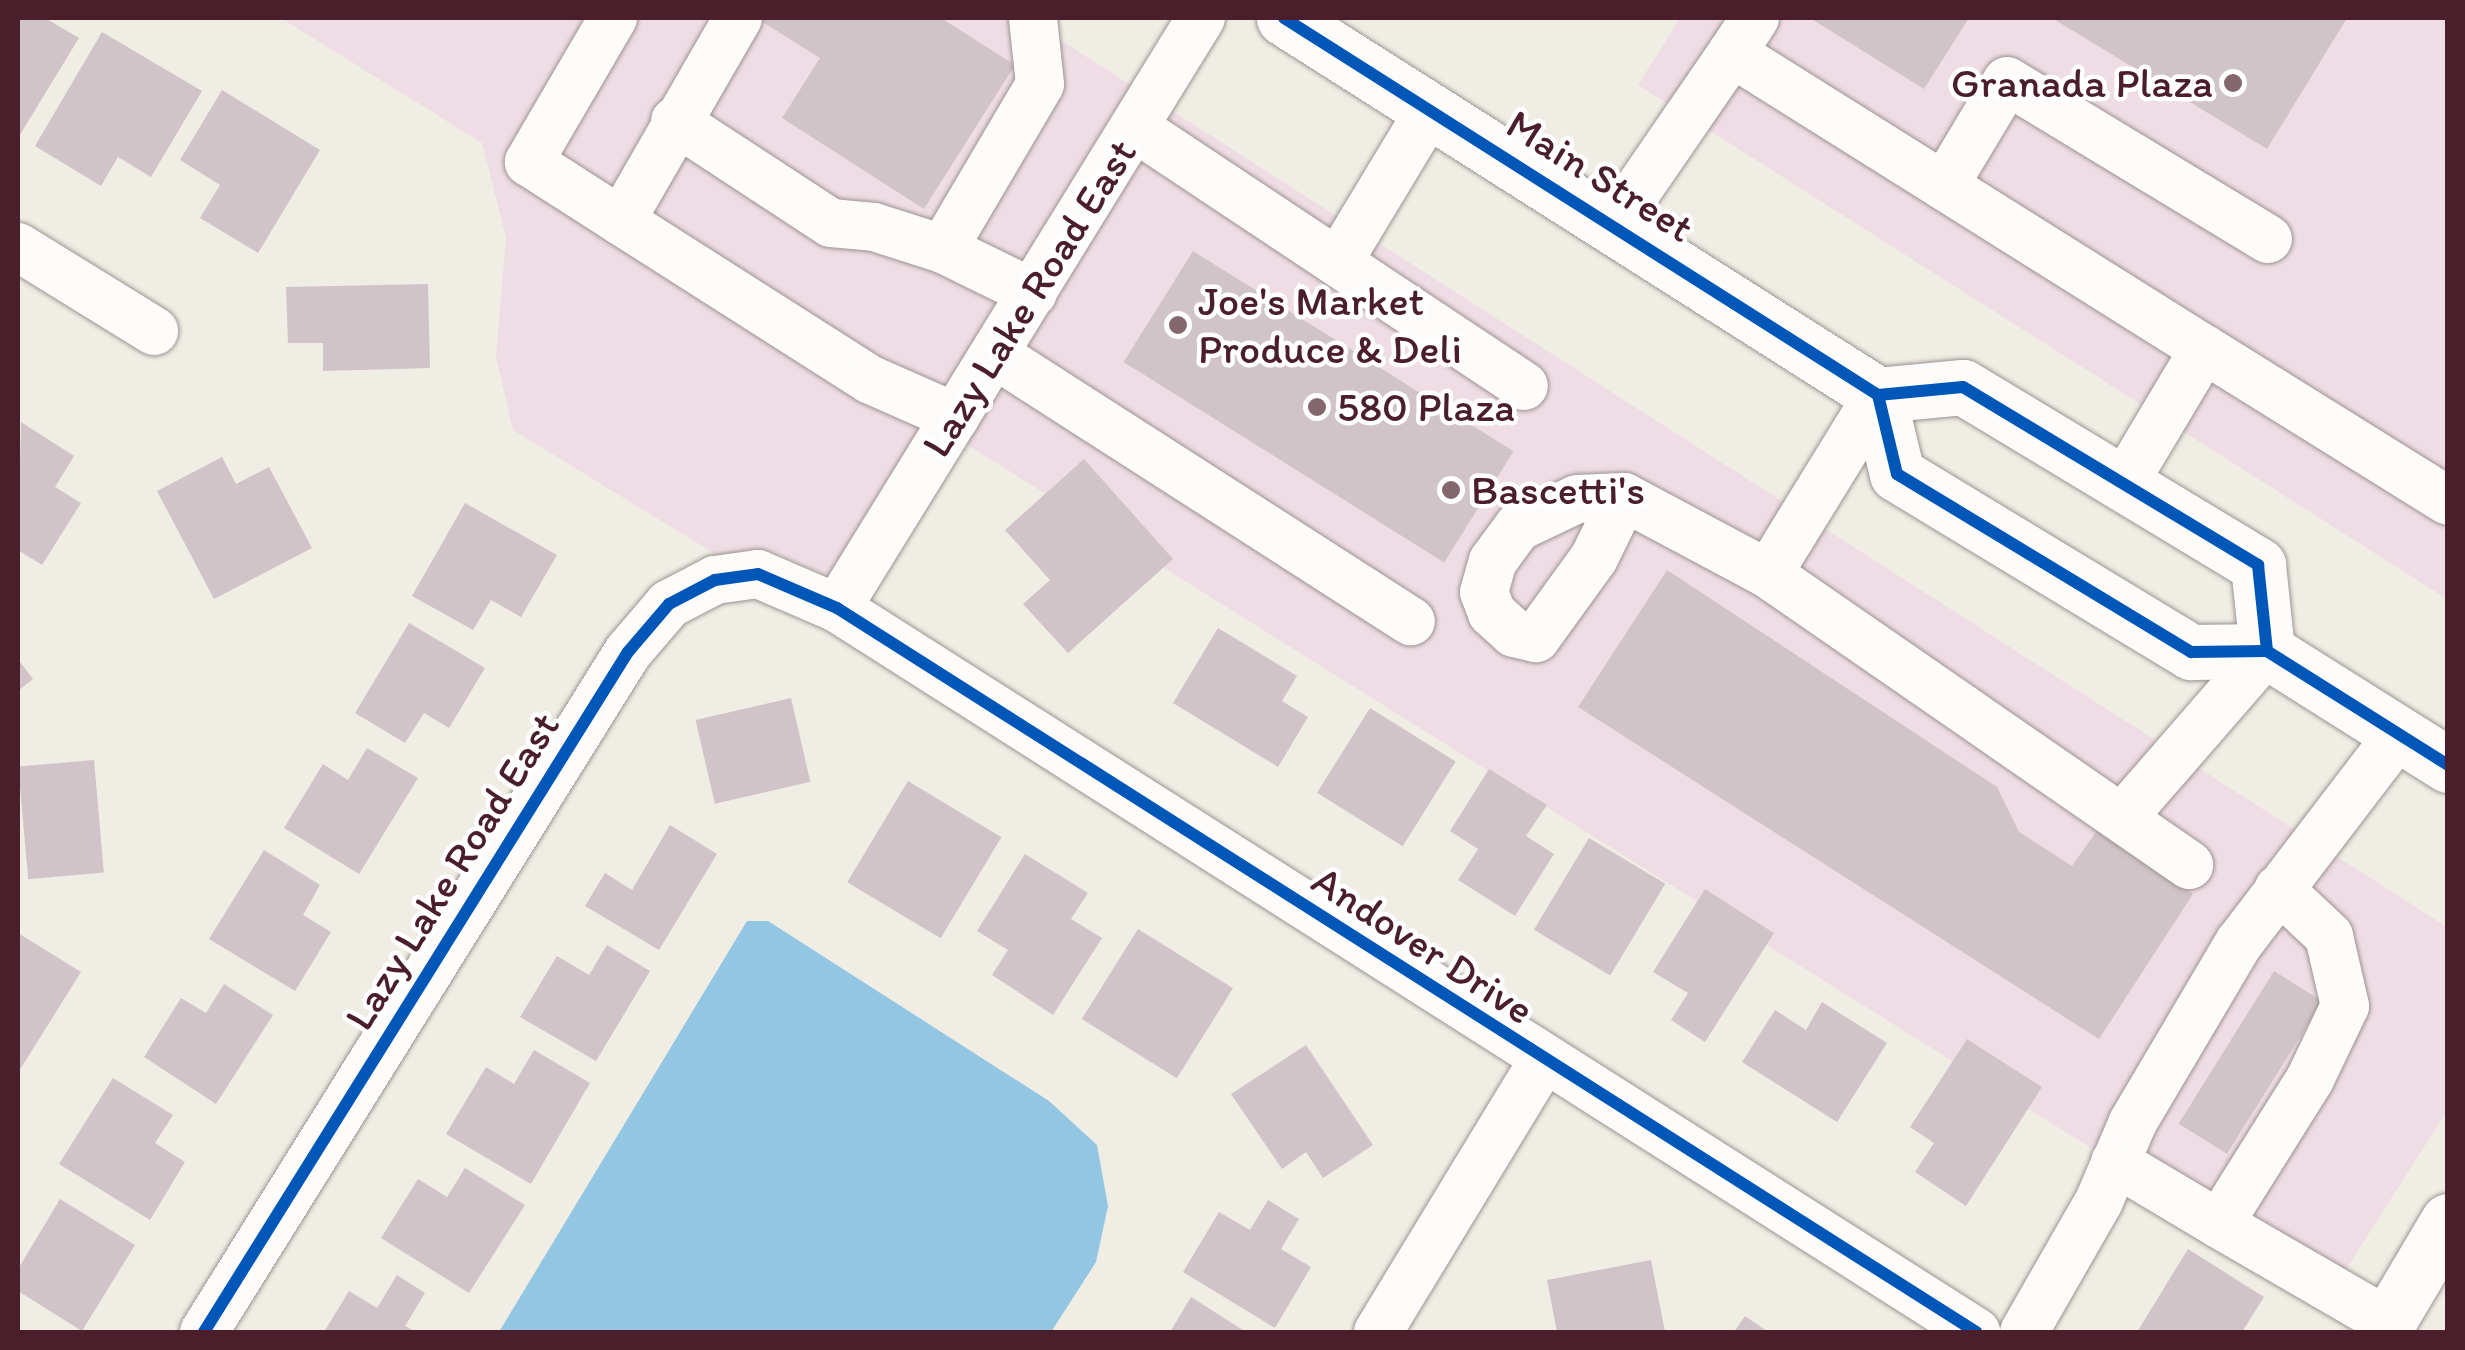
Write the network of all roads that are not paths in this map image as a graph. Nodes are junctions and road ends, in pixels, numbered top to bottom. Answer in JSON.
{"nodes":[{"id":1,"x":613,"y":18,"type":"edge"},
{"id":2,"x":738,"y":18,"type":"edge"},
{"id":3,"x":1032,"y":18,"type":"edge"},
{"id":4,"x":1200,"y":18,"type":"edge"},
{"id":5,"x":1284,"y":18,"type":"edge"},
{"id":6,"x":1743,"y":35,"type":"edge"},
{"id":7,"x":1432,"y":108,"type":"junction"},
{"id":8,"x":675,"y":121,"type":"junction"},
{"id":9,"x":1134,"y":127,"type":"junction"},
{"id":10,"x":1944,"y":186,"type":"junction"},
{"id":11,"x":621,"y":222,"type":"junction"},
{"id":12,"x":1615,"y":223,"type":"junction"},
{"id":13,"x":2268,"y":239,"type":"dead end"},
{"id":14,"x":18,"y":247,"type":"edge"},
{"id":15,"x":943,"y":249,"type":"junction"},
{"id":16,"x":1338,"y":262,"type":"junction"},
{"id":17,"x":1033,"y":293,"type":"junction"},
{"id":18,"x":154,"y":331,"type":"dead end"},
{"id":19,"x":2204,"y":349,"type":"junction"},
{"id":20,"x":996,"y":356,"type":"junction"},
{"id":21,"x":1524,"y":386,"type":"dead end"},
{"id":22,"x":1878,"y":394,"type":"junction"},
{"id":23,"x":956,"y":417,"type":"junction"},
{"id":24,"x":2124,"y":483,"type":"junction"},
{"id":25,"x":1624,"y":497,"type":"dead end"},
{"id":26,"x":2448,"y":501,"type":"edge"},
{"id":27,"x":1768,"y":574,"type":"junction"},
{"id":28,"x":836,"y":608,"type":"junction"},
{"id":29,"x":1411,"y":621,"type":"dead end"},
{"id":30,"x":2266,"y":651,"type":"junction"},
{"id":31,"x":2398,"y":735,"type":"junction"},
{"id":32,"x":2448,"y":765,"type":"edge"},
{"id":33,"x":2122,"y":818,"type":"junction"},
{"id":34,"x":2190,"y":865,"type":"dead end"},
{"id":35,"x":2279,"y":888,"type":"junction"},
{"id":36,"x":1543,"y":1060,"type":"junction"},
{"id":37,"x":2124,"y":1142,"type":"junction"},
{"id":38,"x":2448,"y":1220,"type":"edge"},
{"id":39,"x":2219,"y":1224,"type":"junction"},
{"id":40,"x":2385,"y":1327,"type":"edge"},
{"id":41,"x":204,"y":1332,"type":"edge"},
{"id":42,"x":1378,"y":1332,"type":"edge"},
{"id":43,"x":1976,"y":1332,"type":"edge"},
{"id":44,"x":2024,"y":1332,"type":"edge"}],
"edges":[{"from":1,"to":11,"type":"street"},
{"from":2,"to":8,"type":"street"},
{"from":3,"to":15,"type":"street"},
{"from":4,"to":9,"type":"street","name":"Lazy Lake Road East"},
{"from":5,"to":7,"type":"main road","name":"Main Street"},
{"from":6,"to":10,"type":"street"},
{"from":6,"to":12,"type":"street"},
{"from":7,"to":12,"type":"main road","name":"Main Street"},
{"from":7,"to":16,"type":"street"},
{"from":8,"to":11,"type":"street"},
{"from":8,"to":15,"type":"street"},
{"from":9,"to":16,"type":"street"},
{"from":9,"to":17,"type":"street","name":"Lazy Lake Road East"},
{"from":10,"to":13,"type":"street"},
{"from":10,"to":19,"type":"street"},
{"from":11,"to":23,"type":"street"},
{"from":12,"to":22,"type":"main road","name":"Main Street"},
{"from":14,"to":18,"type":"street"},
{"from":15,"to":17,"type":"street"},
{"from":16,"to":21,"type":"street"},
{"from":17,"to":20,"type":"street","name":"Lazy Lake Road East"},
{"from":19,"to":24,"type":"street"},
{"from":19,"to":26,"type":"street"},
{"from":20,"to":23,"type":"street","name":"Lazy Lake Road East"},
{"from":20,"to":29,"type":"street"},
{"from":22,"to":24,"type":"main road"},
{"from":22,"to":27,"type":"street"},
{"from":22,"to":30,"type":"main road"},
{"from":23,"to":28,"type":"street","name":"Lazy Lake Road East"},
{"from":24,"to":30,"type":"main road"},
{"from":25,"to":27,"type":"street"},
{"from":27,"to":33,"type":"street"},
{"from":28,"to":36,"type":"street","name":"Andover Drive"},
{"from":28,"to":41,"type":"street","name":"Lazy Lake Road East"},
{"from":30,"to":31,"type":"main road"},
{"from":30,"to":33,"type":"street"},
{"from":31,"to":32,"type":"main road"},
{"from":31,"to":35,"type":"street"},
{"from":33,"to":34,"type":"street"},
{"from":35,"to":37,"type":"street"},
{"from":35,"to":39,"type":"street"},
{"from":36,"to":42,"type":"street"},
{"from":36,"to":43,"type":"street","name":"Andover Drive"},
{"from":37,"to":39,"type":"street"},
{"from":37,"to":44,"type":"street"},
{"from":38,"to":40,"type":"main road"},
{"from":39,"to":40,"type":"street"}]}
